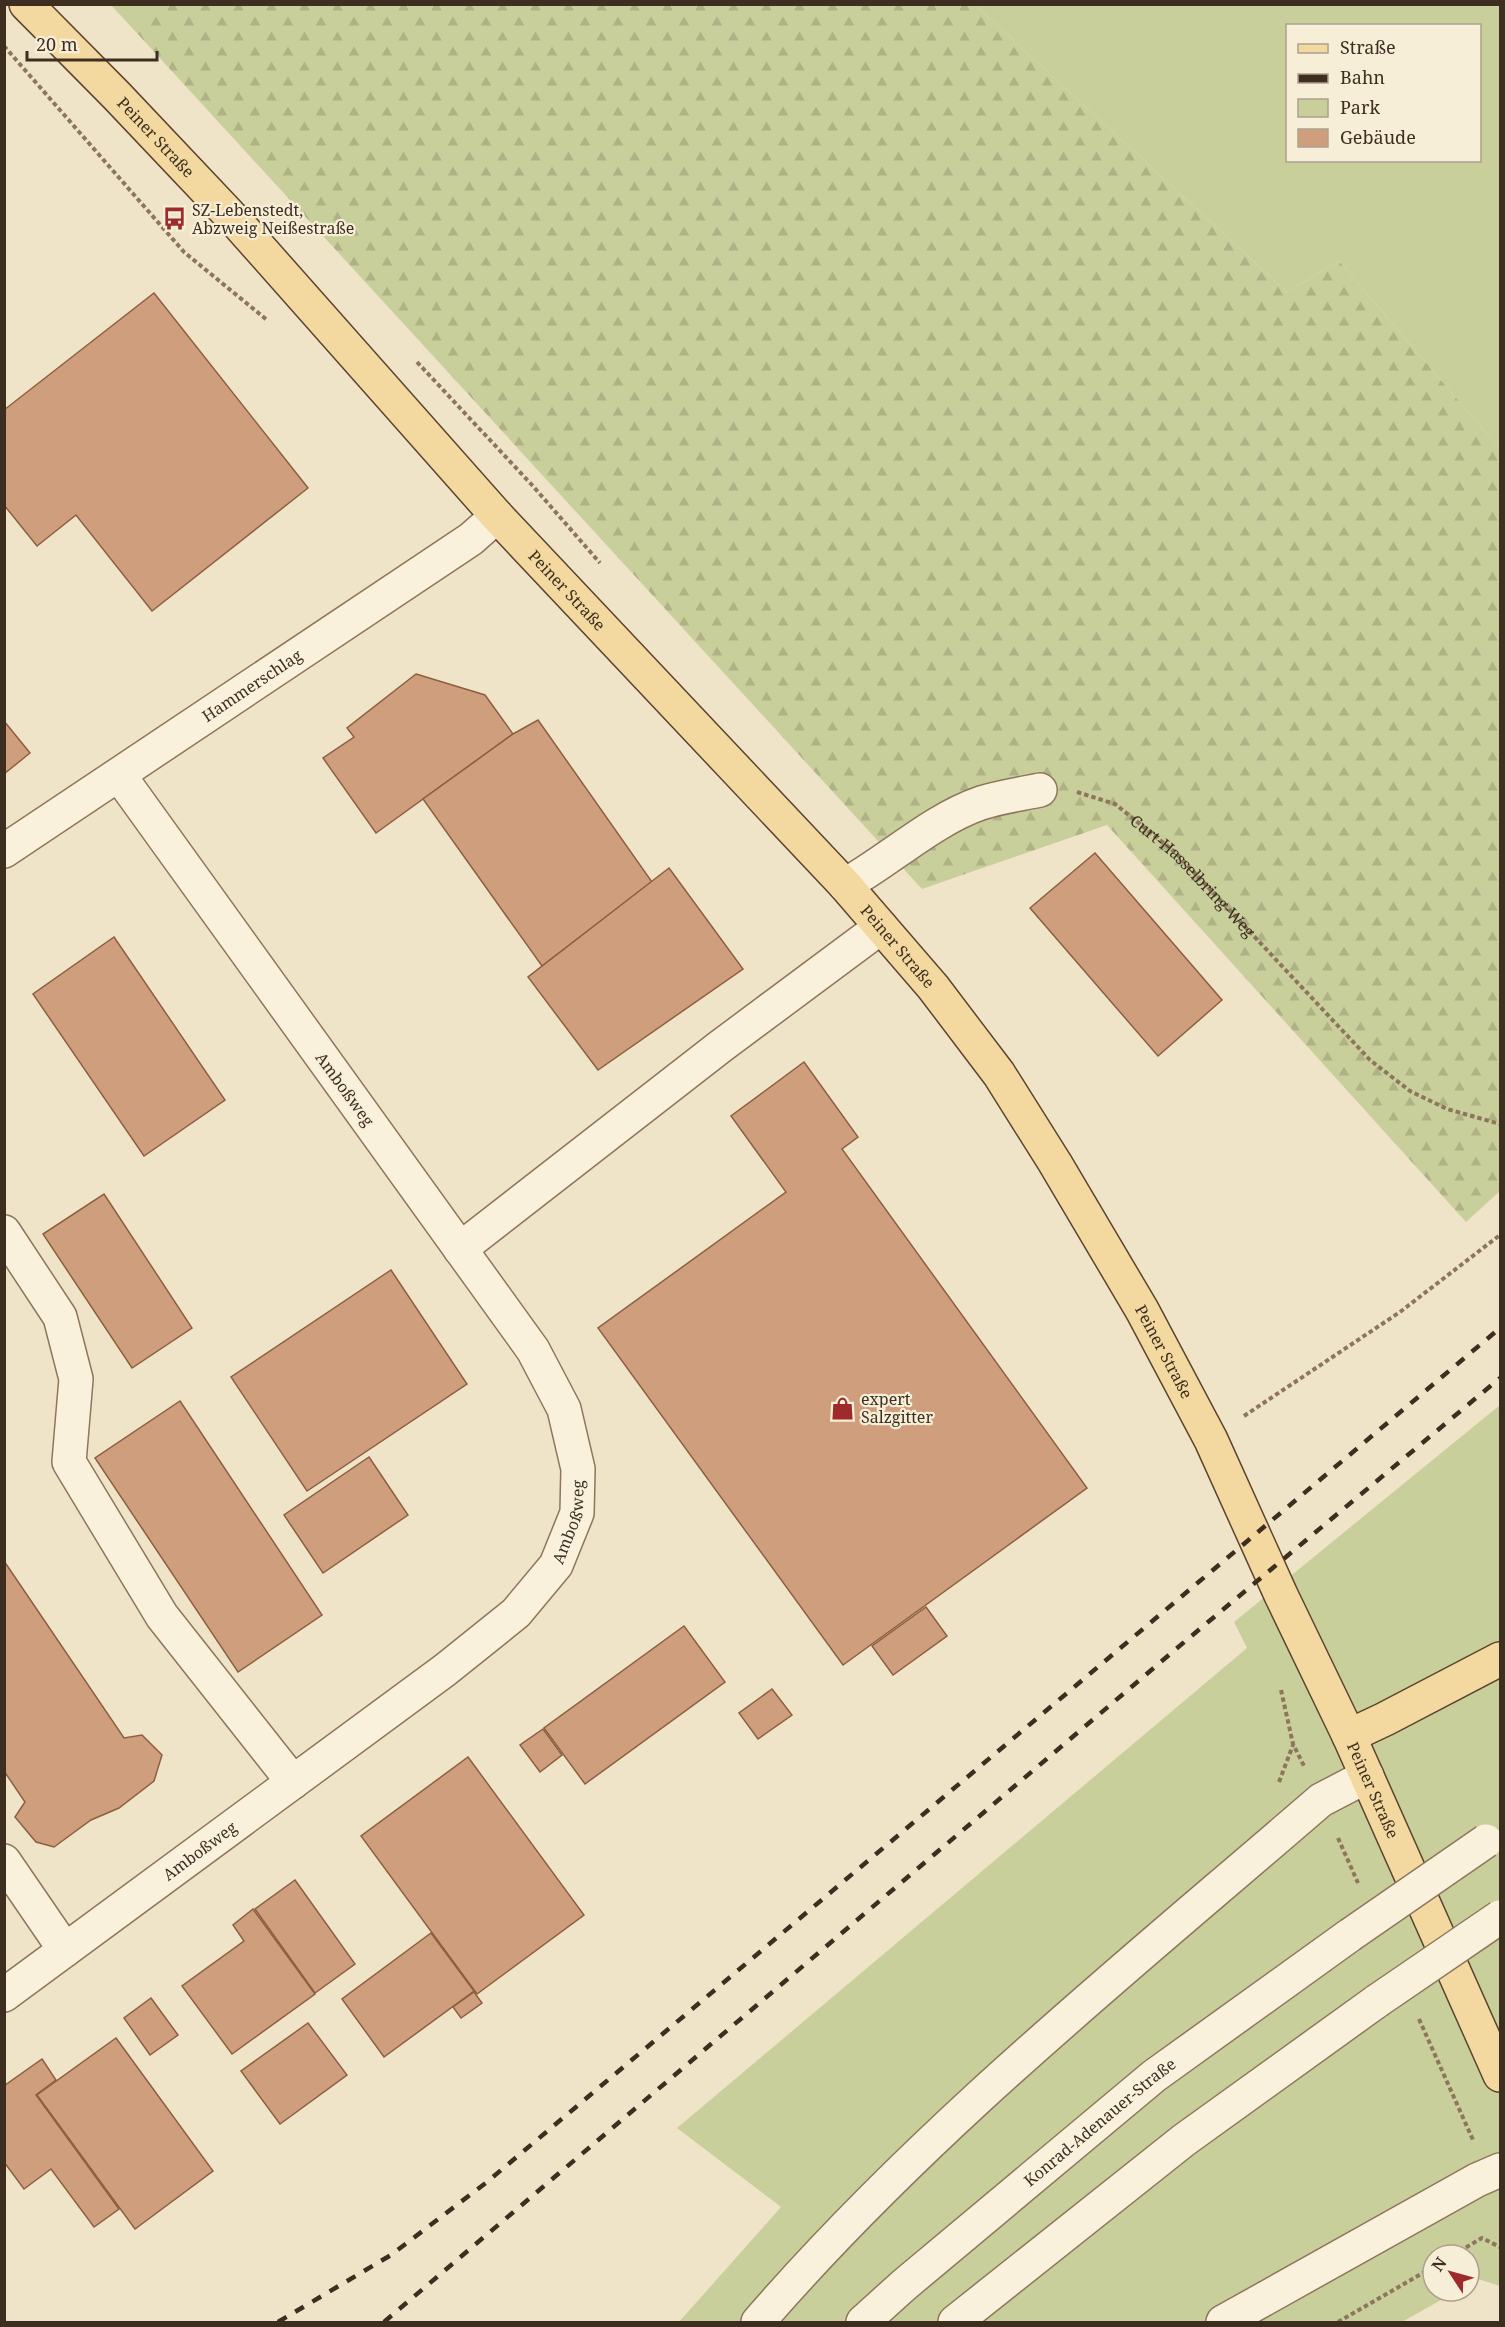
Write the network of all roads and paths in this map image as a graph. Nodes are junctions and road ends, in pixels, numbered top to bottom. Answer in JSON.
{"nodes":[{"id":1,"x":26,"y":4,"type":"edge"},
{"id":2,"x":4,"y":46,"type":"edge"},
{"id":3,"x":271,"y":322,"type":"dead end"},
{"id":4,"x":497,"y":516,"type":"junction"},
{"id":5,"x":118,"y":776,"type":"junction"},
{"id":6,"x":1040,"y":790,"type":"joint"},
{"id":7,"x":4,"y":851,"type":"edge"},
{"id":8,"x":845,"y":885,"type":"junction"},
{"id":9,"x":881,"y":927,"type":"junction"},
{"id":10,"x":1500,"y":1124,"type":"edge"},
{"id":11,"x":4,"y":1233,"type":"edge"},
{"id":12,"x":1500,"y":1235,"type":"edge"},
{"id":13,"x":460,"y":1249,"type":"junction"},
{"id":14,"x":1240,"y":1419,"type":"dead end"},
{"id":15,"x":1500,"y":1659,"type":"edge"},
{"id":16,"x":1276,"y":1680,"type":"dead end"},
{"id":17,"x":1349,"y":1736,"type":"junction"},
{"id":18,"x":1293,"y":1744,"type":"dead end"},
{"id":19,"x":1367,"y":1776,"type":"junction"},
{"id":20,"x":293,"y":1782,"type":"junction"},
{"id":21,"x":1493,"y":1837,"type":"edge"},
{"id":22,"x":4,"y":1861,"type":"edge"},
{"id":23,"x":1500,"y":1917,"type":"edge"},
{"id":24,"x":65,"y":1950,"type":"junction"},
{"id":25,"x":4,"y":1995,"type":"edge"},
{"id":26,"x":1500,"y":2075,"type":"edge"},
{"id":27,"x":1500,"y":2170,"type":"edge"},
{"id":28,"x":1473,"y":2243,"type":"edge"},
{"id":29,"x":1500,"y":2247,"type":"edge"},
{"id":30,"x":1421,"y":2274,"type":"edge"},
{"id":31,"x":758,"y":2322,"type":"edge"},
{"id":32,"x":863,"y":2322,"type":"edge"},
{"id":33,"x":955,"y":2322,"type":"edge"},
{"id":34,"x":1223,"y":2322,"type":"edge"},
{"id":35,"x":1338,"y":2322,"type":"edge"}],
"edges":[{"from":1,"to":4,"type":"main road","name":"Peiner Straße"},
{"from":2,"to":3,"type":"path"},
{"from":4,"to":5,"type":"street","name":"Hammerschlag"},
{"from":4,"to":8,"type":"main road","name":"Peiner Straße"},
{"from":5,"to":7,"type":"street","name":"Hammerschlag"},
{"from":5,"to":13,"type":"street","name":"Amboßweg"},
{"from":6,"to":8,"type":"street"},
{"from":6,"to":10,"type":"path","name":"Curt-Hasselbring-Weg"},
{"from":8,"to":9,"type":"main road","name":"Peiner Straße"},
{"from":9,"to":13,"type":"street"},
{"from":9,"to":17,"type":"main road","name":"Peiner Straße"},
{"from":11,"to":20,"type":"street"},
{"from":12,"to":14,"type":"path"},
{"from":13,"to":20,"type":"street","name":"Amboßweg"},
{"from":15,"to":17,"type":"main road"},
{"from":16,"to":18,"type":"path"},
{"from":17,"to":19,"type":"main road","name":"Peiner Straße"},
{"from":19,"to":26,"type":"main road","name":"Peiner Straße"},
{"from":19,"to":31,"type":"street"},
{"from":20,"to":24,"type":"street","name":"Amboßweg"},
{"from":21,"to":32,"type":"street","name":"Konrad-Adenauer-Straße","bridge":true},
{"from":22,"to":24,"type":"street"},
{"from":23,"to":33,"type":"street","bridge":true},
{"from":24,"to":25,"type":"street","name":"Amboßweg"},
{"from":27,"to":34,"type":"street"},
{"from":28,"to":29,"type":"path"},
{"from":30,"to":35,"type":"path"}]}
